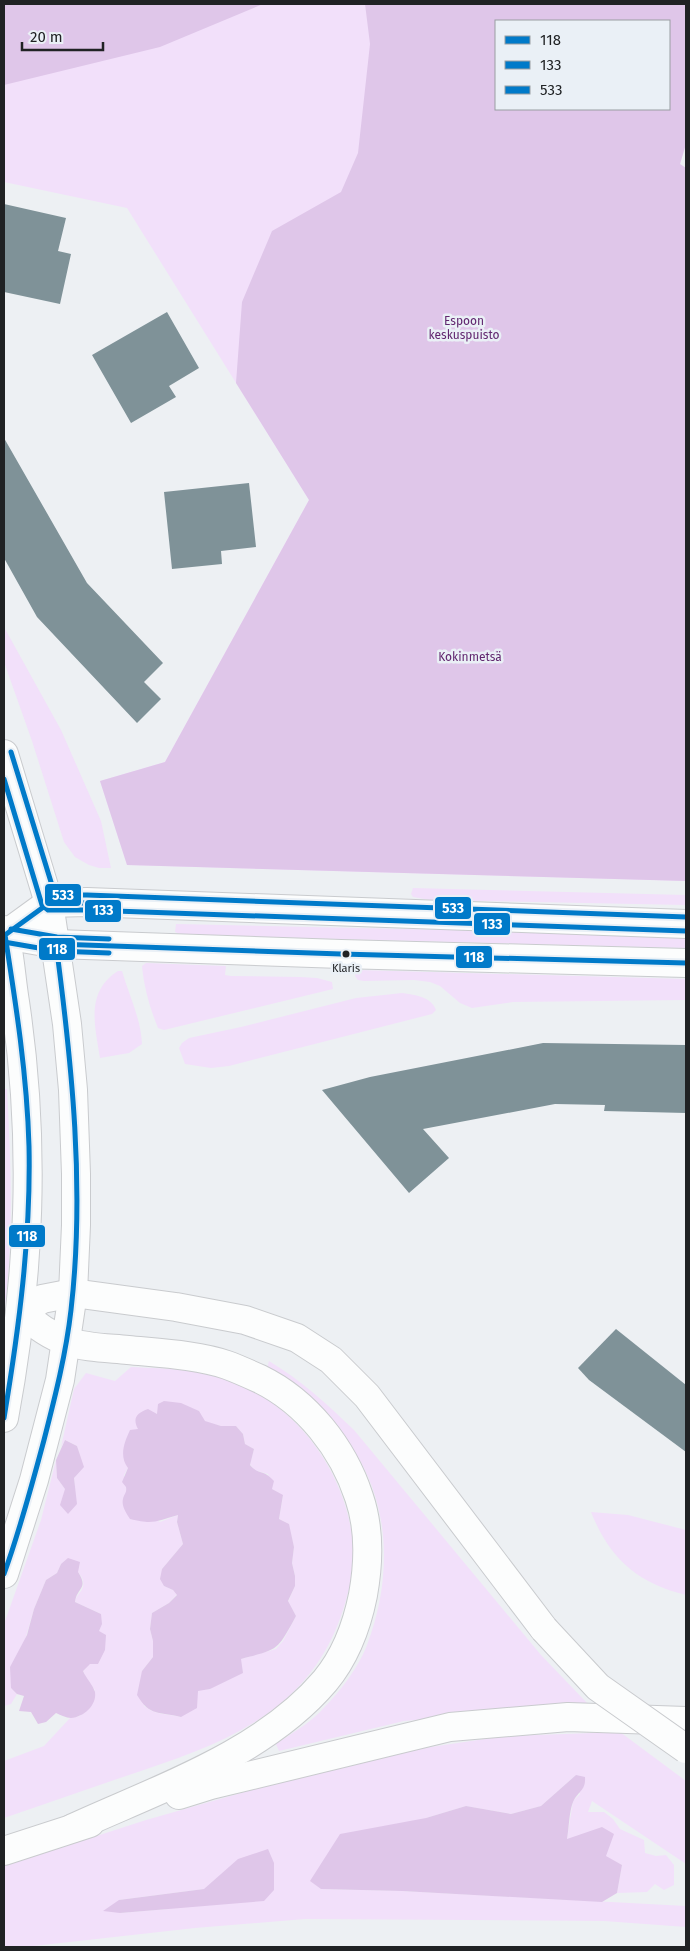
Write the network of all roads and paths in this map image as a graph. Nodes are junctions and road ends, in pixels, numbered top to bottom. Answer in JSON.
{"nodes":[{"id":1,"x":4,"y":754,"type":"edge"},
{"id":2,"x":49,"y":903,"type":"junction"},
{"id":3,"x":686,"y":924,"type":"edge"},
{"id":4,"x":4,"y":932,"type":"edge"},
{"id":5,"x":56,"y":944,"type":"junction"},
{"id":6,"x":686,"y":963,"type":"edge"},
{"id":7,"x":73,"y":1293,"type":"junction"},
{"id":8,"x":20,"y":1312,"type":"junction"},
{"id":9,"x":66,"y":1342,"type":"junction"},
{"id":10,"x":4,"y":1418,"type":"edge"},
{"id":11,"x":4,"y":1574,"type":"edge"},
{"id":12,"x":686,"y":1721,"type":"edge"},
{"id":13,"x":686,"y":1749,"type":"edge"},
{"id":14,"x":73,"y":1828,"type":"junction"},
{"id":15,"x":4,"y":1851,"type":"edge"}],
"edges":[{"from":1,"to":2,"type":"main road"},
{"from":2,"to":3,"type":"main road"},
{"from":2,"to":4,"type":"main road"},
{"from":2,"to":5,"type":"main road"},
{"from":4,"to":5,"type":"main road"},
{"from":4,"to":8,"type":"main road"},
{"from":5,"to":6,"type":"main road"},
{"from":5,"to":7,"type":"main road"},
{"from":7,"to":8,"type":"main road"},
{"from":7,"to":9,"type":"main road"},
{"from":7,"to":13,"type":"main road","bridge":true},
{"from":8,"to":9,"type":"main road"},
{"from":8,"to":10,"type":"main road"},
{"from":9,"to":11,"type":"main road"},
{"from":9,"to":14,"type":"main road"},
{"from":12,"to":14,"type":"main road"},
{"from":14,"to":15,"type":"main road"}]}
